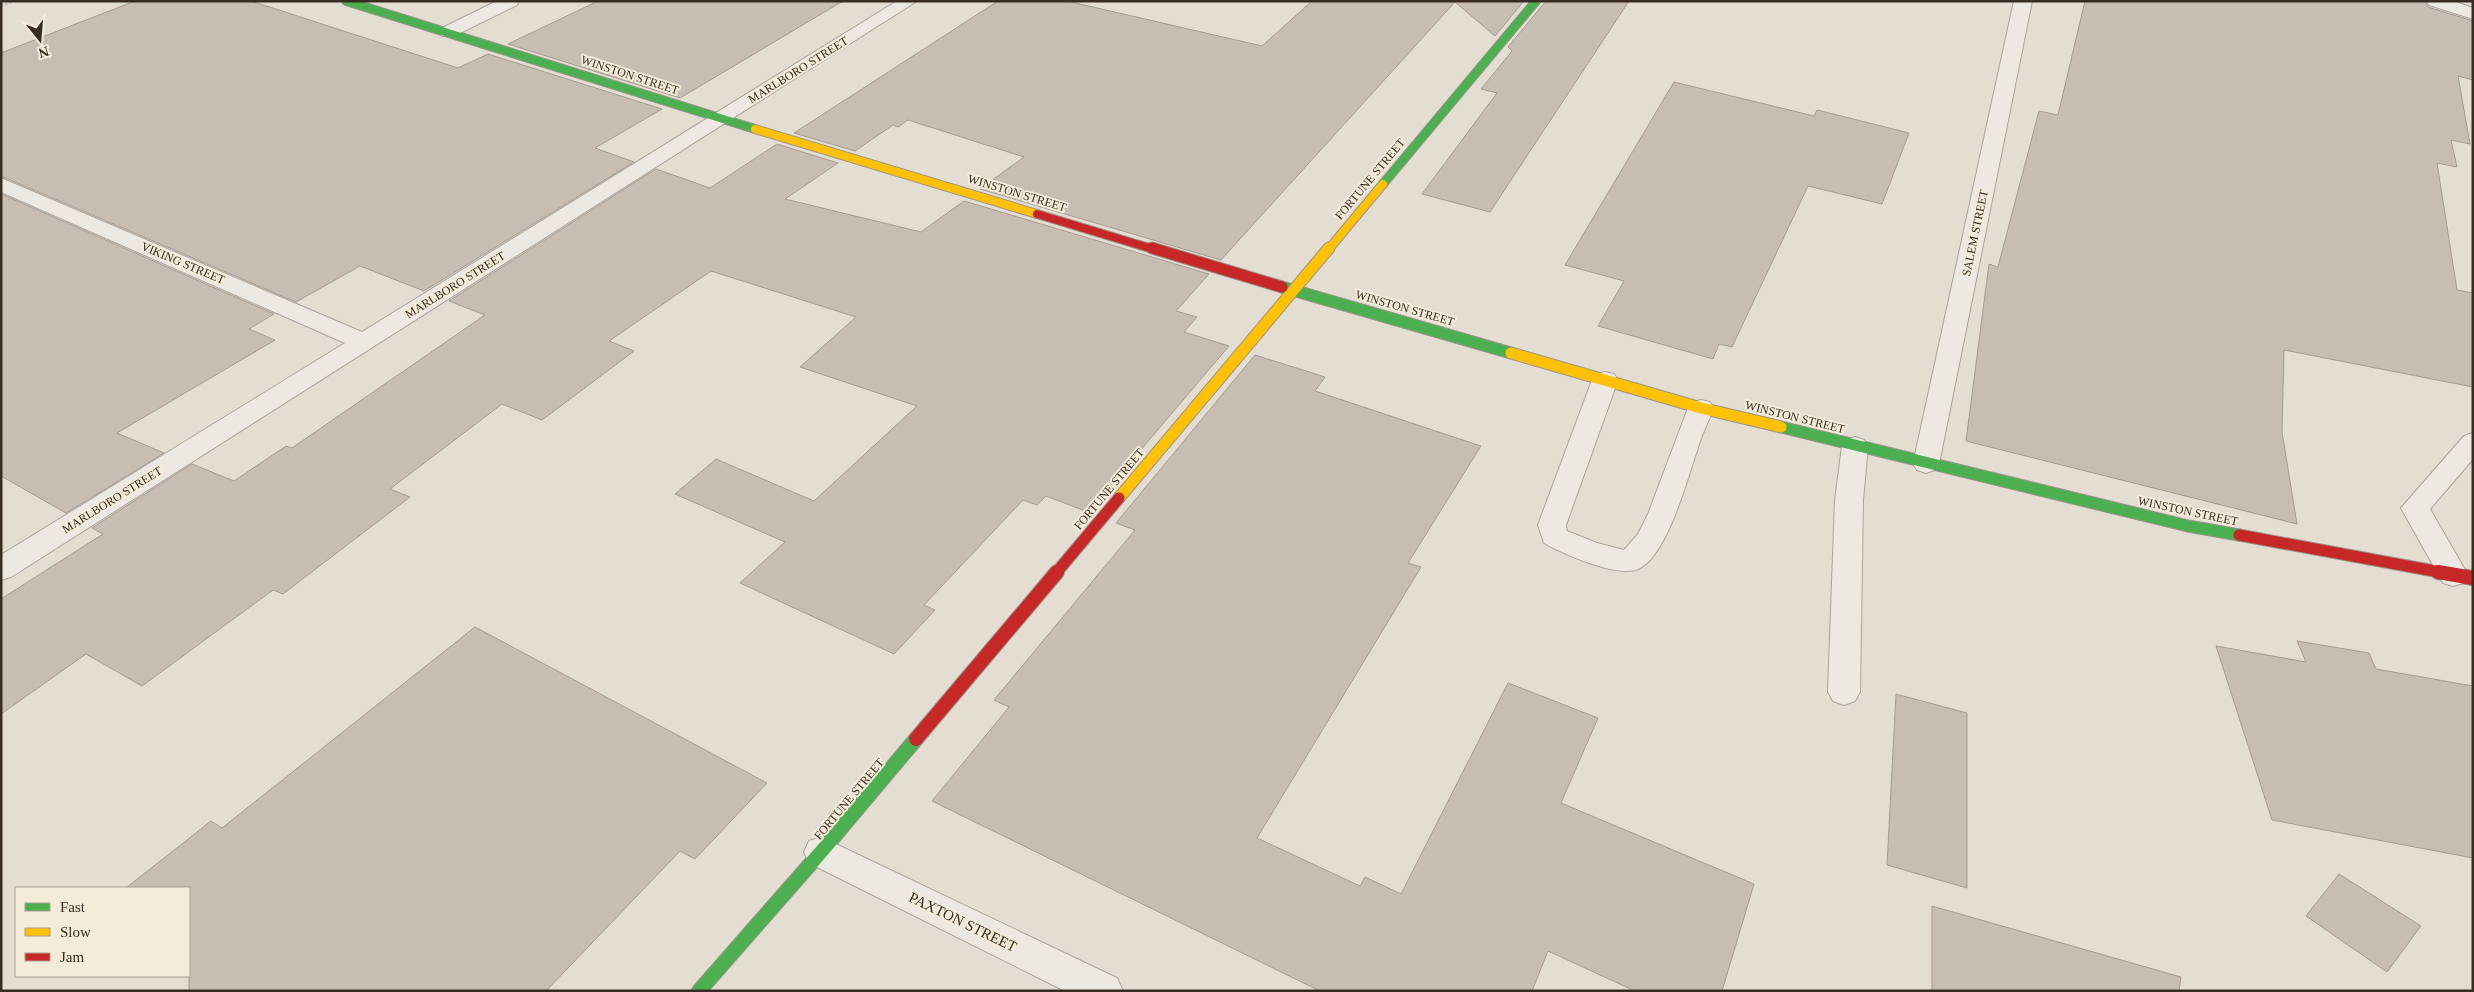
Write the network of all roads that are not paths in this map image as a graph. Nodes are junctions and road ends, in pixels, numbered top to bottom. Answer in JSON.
{"nodes":[{"id":1,"x":346,"y":1,"type":"edge"},
{"id":2,"x":511,"y":1,"type":"edge"},
{"id":3,"x":909,"y":1,"type":"edge"},
{"id":4,"x":1536,"y":1,"type":"edge"},
{"id":5,"x":2023,"y":1,"type":"edge"},
{"id":6,"x":2435,"y":1,"type":"edge"},
{"id":7,"x":2473,"y":14,"type":"edge"},
{"id":8,"x":448,"y":32,"type":"junction"},
{"id":9,"x":720,"y":119,"type":"junction"},
{"id":10,"x":1,"y":184,"type":"edge"},
{"id":11,"x":1294,"y":290,"type":"junction"},
{"id":12,"x":364,"y":342,"type":"junction"},
{"id":13,"x":1605,"y":380,"type":"junction"},
{"id":14,"x":1701,"y":408,"type":"junction"},
{"id":15,"x":2473,"y":442,"type":"edge"},
{"id":16,"x":1855,"y":446,"type":"junction"},
{"id":17,"x":1926,"y":464,"type":"junction"},
{"id":18,"x":1,"y":569,"type":"edge"},
{"id":19,"x":2463,"y":576,"type":"edge"},
{"id":20,"x":1844,"y":692,"type":"dead end"},
{"id":21,"x":822,"y":852,"type":"junction"},
{"id":22,"x":699,"y":991,"type":"edge"},
{"id":23,"x":1104,"y":991,"type":"edge"}],
"edges":[{"from":1,"to":8,"type":"street","name":"WINSTON STREET"},
{"from":2,"to":8,"type":"street"},
{"from":3,"to":9,"type":"street","name":"MARLBORO STREET"},
{"from":4,"to":11,"type":"street","name":"FORTUNE STREET"},
{"from":5,"to":17,"type":"street","name":"SALEM STREET"},
{"from":6,"to":7,"type":"street"},
{"from":8,"to":9,"type":"street","name":"WINSTON STREET"},
{"from":9,"to":11,"type":"street","name":"WINSTON STREET"},
{"from":9,"to":12,"type":"street","name":"MARLBORO STREET"},
{"from":10,"to":12,"type":"street","name":"VIKING STREET"},
{"from":11,"to":13,"type":"street","name":"WINSTON STREET"},
{"from":11,"to":21,"type":"street","name":"FORTUNE STREET"},
{"from":12,"to":18,"type":"street","name":"MARLBORO STREET"},
{"from":13,"to":14,"type":"street","name":"WINSTON STREET"},
{"from":13,"to":14,"type":"street"},
{"from":14,"to":16,"type":"street","name":"WINSTON STREET"},
{"from":15,"to":19,"type":"street"},
{"from":16,"to":17,"type":"street","name":"WINSTON STREET"},
{"from":16,"to":20,"type":"street"},
{"from":17,"to":19,"type":"street","name":"WINSTON STREET"},
{"from":21,"to":22,"type":"street","name":"FORTUNE STREET"},
{"from":21,"to":23,"type":"street","name":"PAXTON STREET"}]}
